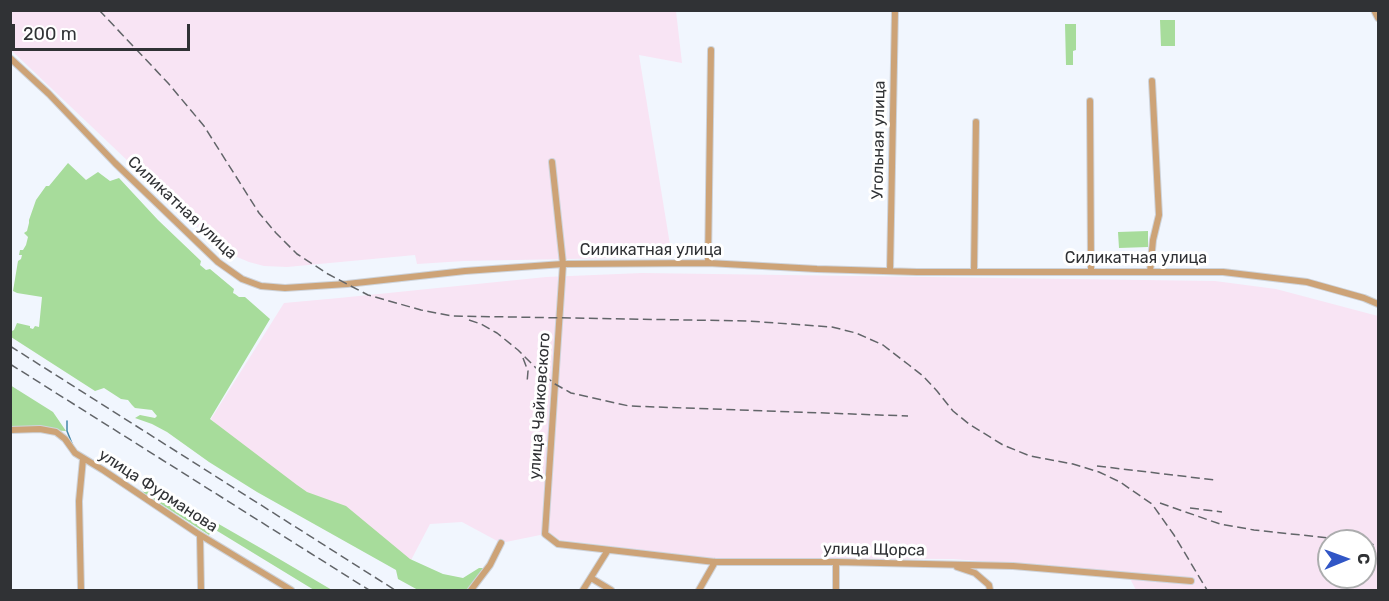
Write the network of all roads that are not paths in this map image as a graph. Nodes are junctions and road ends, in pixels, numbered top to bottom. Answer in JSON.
{"nodes":[{"id":1,"x":895,"y":10,"type":"edge"},
{"id":2,"x":1374,"y":10,"type":"edge"},
{"id":3,"x":1378,"y":18,"type":"edge"},
{"id":4,"x":711,"y":51,"type":"dead end"},
{"id":5,"x":10,"y":58,"type":"edge"},
{"id":6,"x":1152,"y":81,"type":"dead end"},
{"id":7,"x":1090,"y":101,"type":"dead end"},
{"id":8,"x":976,"y":122,"type":"dead end"},
{"id":9,"x":552,"y":162,"type":"dead end"},
{"id":10,"x":708,"y":263,"type":"junction"},
{"id":11,"x":562,"y":264,"type":"junction"},
{"id":12,"x":890,"y":271,"type":"junction"},
{"id":13,"x":974,"y":271,"type":"junction"},
{"id":14,"x":1091,"y":272,"type":"junction"},
{"id":15,"x":1150,"y":272,"type":"junction"},
{"id":16,"x":1378,"y":304,"type":"edge"},
{"id":17,"x":10,"y":430,"type":"edge"},
{"id":18,"x":83,"y":459,"type":"junction"},
{"id":19,"x":200,"y":535,"type":"junction"},
{"id":20,"x":501,"y":543,"type":"dead end"},
{"id":21,"x":558,"y":544,"type":"joint"},
{"id":22,"x":608,"y":550,"type":"junction"},
{"id":23,"x":715,"y":562,"type":"junction"},
{"id":24,"x":836,"y":562,"type":"junction"},
{"id":25,"x":951,"y":565,"type":"junction"},
{"id":26,"x":591,"y":578,"type":"junction"},
{"id":27,"x":1191,"y":581,"type":"dead end"},
{"id":28,"x":81,"y":591,"type":"edge"},
{"id":29,"x":201,"y":591,"type":"edge"},
{"id":30,"x":291,"y":591,"type":"edge"},
{"id":31,"x":471,"y":591,"type":"edge"},
{"id":32,"x":583,"y":591,"type":"edge"},
{"id":33,"x":611,"y":591,"type":"edge"},
{"id":34,"x":699,"y":591,"type":"edge"},
{"id":35,"x":837,"y":591,"type":"edge"},
{"id":36,"x":990,"y":591,"type":"edge"}],
"edges":[{"from":1,"to":12,"type":"street","name":"Угольная улица"},
{"from":2,"to":3,"type":"street"},
{"from":4,"to":10,"type":"street"},
{"from":5,"to":11,"type":"street","name":"Силикатная улица"},
{"from":6,"to":15,"type":"street"},
{"from":7,"to":14,"type":"street"},
{"from":8,"to":13,"type":"street"},
{"from":9,"to":11,"type":"street"},
{"from":10,"to":11,"type":"street","name":"Силикатная улица"},
{"from":10,"to":12,"type":"street","name":"Силикатная улица"},
{"from":11,"to":21,"type":"street","name":"улица Чайковского"},
{"from":12,"to":13,"type":"street","name":"Силикатная улица"},
{"from":13,"to":14,"type":"street","name":"Силикатная улица"},
{"from":14,"to":15,"type":"street","name":"Силикатная улица"},
{"from":15,"to":16,"type":"street","name":"Силикатная улица"},
{"from":17,"to":18,"type":"street","name":"улица Фурманова"},
{"from":18,"to":19,"type":"street","name":"улица Фурманова"},
{"from":18,"to":28,"type":"street"},
{"from":19,"to":29,"type":"street"},
{"from":19,"to":30,"type":"street","name":"улица Фурманова"},
{"from":20,"to":31,"type":"street"},
{"from":21,"to":22,"type":"street","name":"улица Щорса"},
{"from":22,"to":23,"type":"street","name":"улица Щорса"},
{"from":22,"to":26,"type":"street"},
{"from":23,"to":24,"type":"street","name":"улица Щорса"},
{"from":23,"to":34,"type":"street"},
{"from":24,"to":25,"type":"street","name":"улица Щорса"},
{"from":24,"to":35,"type":"street"},
{"from":25,"to":27,"type":"street","name":"улица Щорса"},
{"from":25,"to":36,"type":"street"},
{"from":26,"to":32,"type":"street"},
{"from":26,"to":33,"type":"street"}]}
